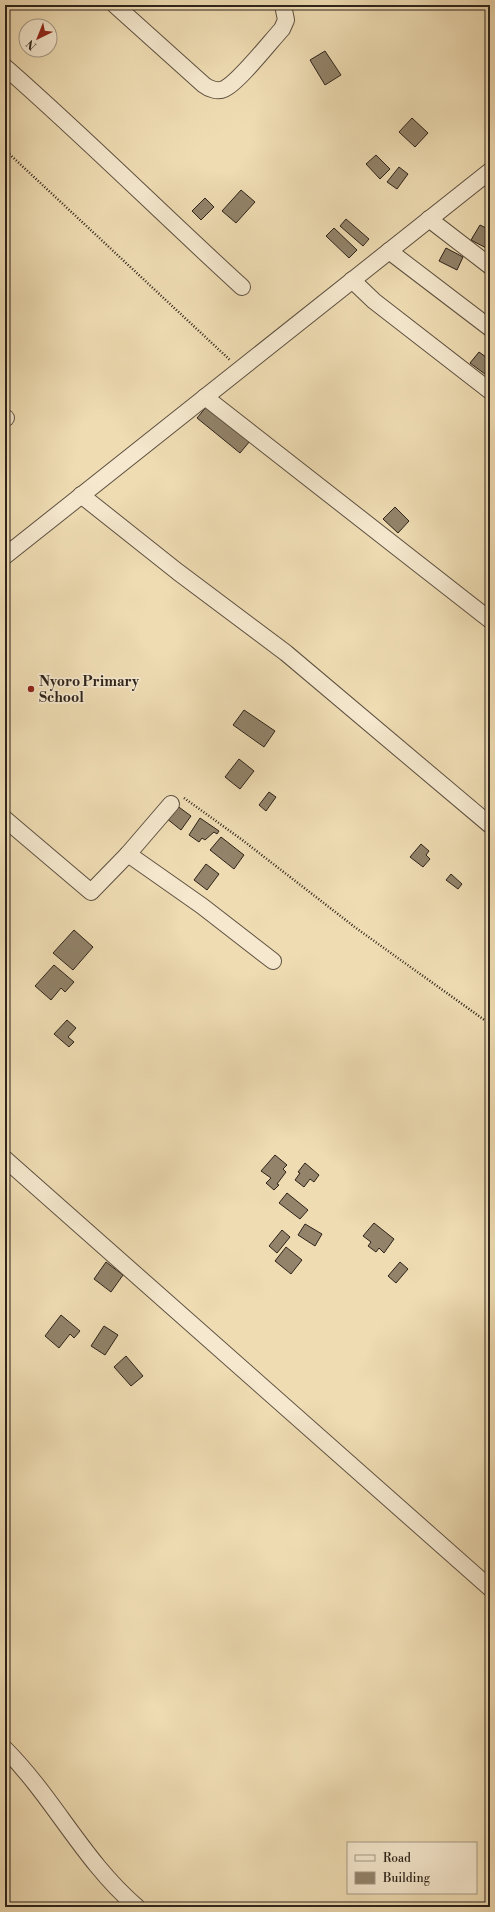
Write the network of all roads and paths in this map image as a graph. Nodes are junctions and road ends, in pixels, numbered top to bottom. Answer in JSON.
{"nodes":[{"id":1,"x":115,"y":5,"type":"edge"},
{"id":2,"x":283,"y":5,"type":"edge"},
{"id":3,"x":5,"y":67,"type":"edge"},
{"id":4,"x":5,"y":150,"type":"edge"},
{"id":5,"x":490,"y":171,"type":"edge"},
{"id":6,"x":429,"y":219,"type":"junction"},
{"id":7,"x":389,"y":251,"type":"junction"},
{"id":8,"x":490,"y":266,"type":"edge"},
{"id":9,"x":352,"y":280,"type":"junction"},
{"id":10,"x":242,"y":288,"type":"dead end"},
{"id":11,"x":490,"y":328,"type":"edge"},
{"id":12,"x":234,"y":363,"type":"dead end"},
{"id":13,"x":490,"y":391,"type":"edge"},
{"id":14,"x":205,"y":397,"type":"junction"},
{"id":15,"x":81,"y":495,"type":"junction"},
{"id":16,"x":5,"y":556,"type":"edge"},
{"id":17,"x":490,"y":620,"type":"edge"},
{"id":18,"x":171,"y":804,"type":"joint"},
{"id":19,"x":5,"y":819,"type":"edge"},
{"id":20,"x":490,"y":826,"type":"edge"},
{"id":21,"x":128,"y":854,"type":"junction"},
{"id":22,"x":273,"y":961,"type":"dead end"},
{"id":23,"x":490,"y":1024,"type":"edge"},
{"id":24,"x":5,"y":1159,"type":"edge"},
{"id":25,"x":490,"y":1588,"type":"edge"},
{"id":26,"x":5,"y":1749,"type":"edge"},
{"id":27,"x":137,"y":1907,"type":"edge"}],
"edges":[{"from":1,"to":2,"type":"street"},
{"from":3,"to":10,"type":"street"},
{"from":4,"to":12,"type":"path"},
{"from":5,"to":6,"type":"street"},
{"from":6,"to":7,"type":"street"},
{"from":6,"to":8,"type":"street"},
{"from":7,"to":9,"type":"street"},
{"from":7,"to":11,"type":"street"},
{"from":9,"to":13,"type":"street"},
{"from":9,"to":14,"type":"street"},
{"from":14,"to":15,"type":"street"},
{"from":14,"to":17,"type":"street"},
{"from":15,"to":16,"type":"street"},
{"from":15,"to":20,"type":"street"},
{"from":18,"to":21,"type":"street"},
{"from":18,"to":23,"type":"path"},
{"from":19,"to":21,"type":"street"},
{"from":21,"to":22,"type":"street"},
{"from":24,"to":25,"type":"street"},
{"from":26,"to":27,"type":"street"}]}
